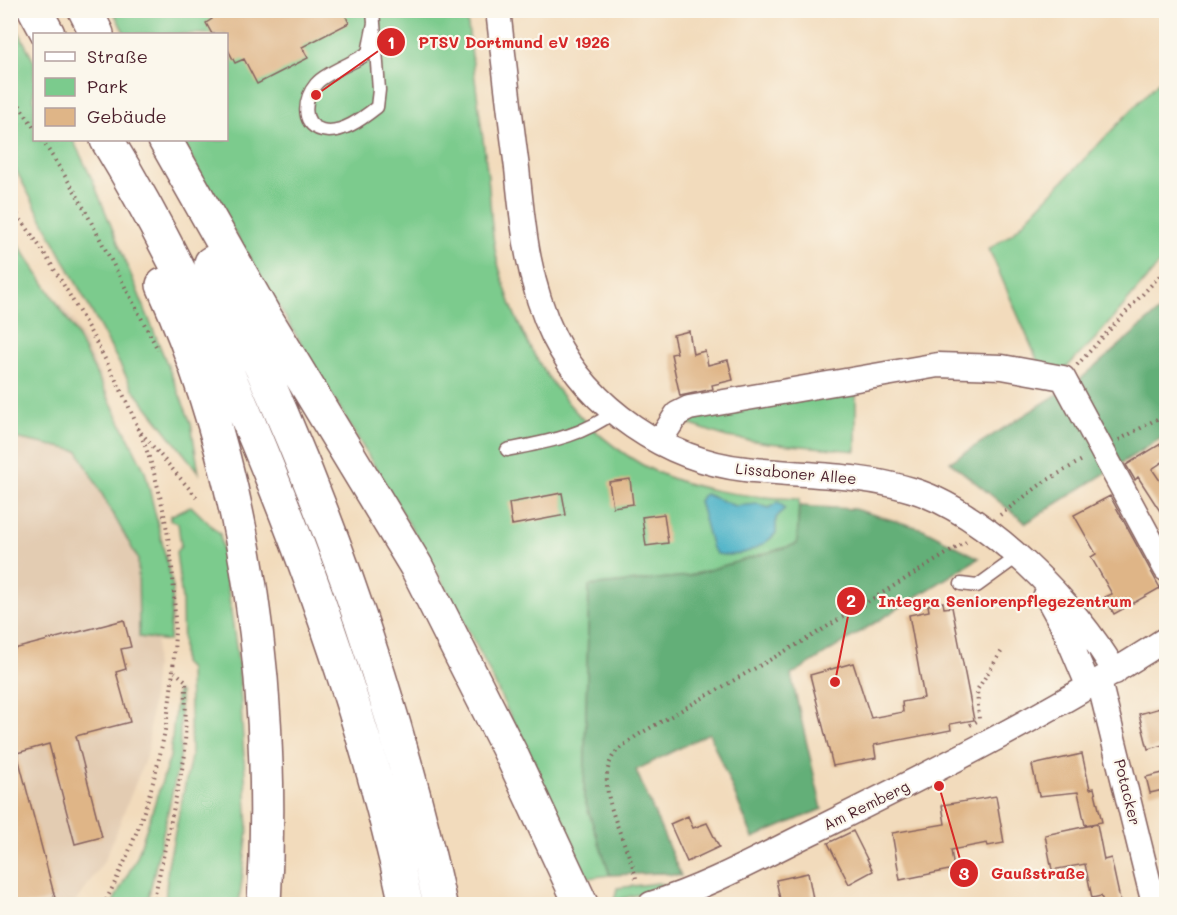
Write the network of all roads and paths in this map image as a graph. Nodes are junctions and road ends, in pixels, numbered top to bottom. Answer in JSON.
{"nodes":[{"id":1,"x":35,"y":10,"type":"edge"},
{"id":2,"x":498,"y":10,"type":"edge"},
{"id":3,"x":374,"y":17,"type":"edge"},
{"id":4,"x":47,"y":33,"type":"edge"},
{"id":5,"x":10,"y":90,"type":"edge"},
{"id":6,"x":33,"y":126,"type":"edge"},
{"id":7,"x":43,"y":141,"type":"edge"},
{"id":8,"x":102,"y":141,"type":"edge"},
{"id":9,"x":108,"y":141,"type":"edge"},
{"id":10,"x":149,"y":141,"type":"edge"},
{"id":11,"x":166,"y":141,"type":"edge"},
{"id":12,"x":10,"y":205,"type":"edge"},
{"id":13,"x":1167,"y":269,"type":"edge"},
{"id":14,"x":158,"y":350,"type":"dead end"},
{"id":15,"x":1064,"y":378,"type":"junction"},
{"id":16,"x":614,"y":412,"type":"junction"},
{"id":17,"x":135,"y":426,"type":"junction"},
{"id":18,"x":659,"y":442,"type":"junction"},
{"id":19,"x":507,"y":450,"type":"dead end"},
{"id":20,"x":199,"y":501,"type":"dead end"},
{"id":21,"x":967,"y":542,"type":"dead end"},
{"id":22,"x":1025,"y":565,"type":"junction"},
{"id":23,"x":1167,"y":569,"type":"edge"},
{"id":24,"x":962,"y":584,"type":"dead end"},
{"id":25,"x":1167,"y":639,"type":"edge"},
{"id":26,"x":1003,"y":649,"type":"dead end"},
{"id":27,"x":174,"y":671,"type":"junction"},
{"id":28,"x":1101,"y":680,"type":"junction"},
{"id":29,"x":962,"y":730,"type":"dead end"},
{"id":30,"x":636,"y":878,"type":"dead end"},
{"id":31,"x":438,"y":895,"type":"edge"},
{"id":32,"x":405,"y":898,"type":"edge"},
{"id":33,"x":104,"y":904,"type":"edge"},
{"id":34,"x":153,"y":904,"type":"edge"},
{"id":35,"x":264,"y":904,"type":"edge"},
{"id":36,"x":581,"y":904,"type":"edge"},
{"id":37,"x":651,"y":904,"type":"edge"},
{"id":38,"x":1154,"y":904,"type":"edge"}],
"edges":[{"from":1,"to":4,"type":"highway"},
{"from":2,"to":16,"type":"street","name":"Lissaboner Allee"},
{"from":3,"to":3,"type":"lane"},
{"from":5,"to":6,"type":"path"},
{"from":7,"to":14,"type":"path"},
{"from":8,"to":35,"type":"highway"},
{"from":9,"to":32,"type":"highway"},
{"from":10,"to":31,"type":"highway"},
{"from":11,"to":36,"type":"highway"},
{"from":12,"to":17,"type":"path"},
{"from":13,"to":15,"type":"path"},
{"from":15,"to":18,"type":"street"},
{"from":15,"to":23,"type":"street"},
{"from":16,"to":18,"type":"street","name":"Lissaboner Allee"},
{"from":16,"to":19,"type":"lane"},
{"from":17,"to":20,"type":"path"},
{"from":17,"to":27,"type":"path"},
{"from":18,"to":22,"type":"street","name":"Lissaboner Allee"},
{"from":21,"to":30,"type":"path"},
{"from":22,"to":24,"type":"lane"},
{"from":22,"to":28,"type":"street","name":"Lissaboner Allee"},
{"from":25,"to":28,"type":"street","name":"Am Remberg"},
{"from":26,"to":29,"type":"path"},
{"from":27,"to":33,"type":"path"},
{"from":27,"to":34,"type":"path"},
{"from":28,"to":37,"type":"street","name":"Am Remberg"},
{"from":28,"to":38,"type":"street","name":"Potacker"}]}
